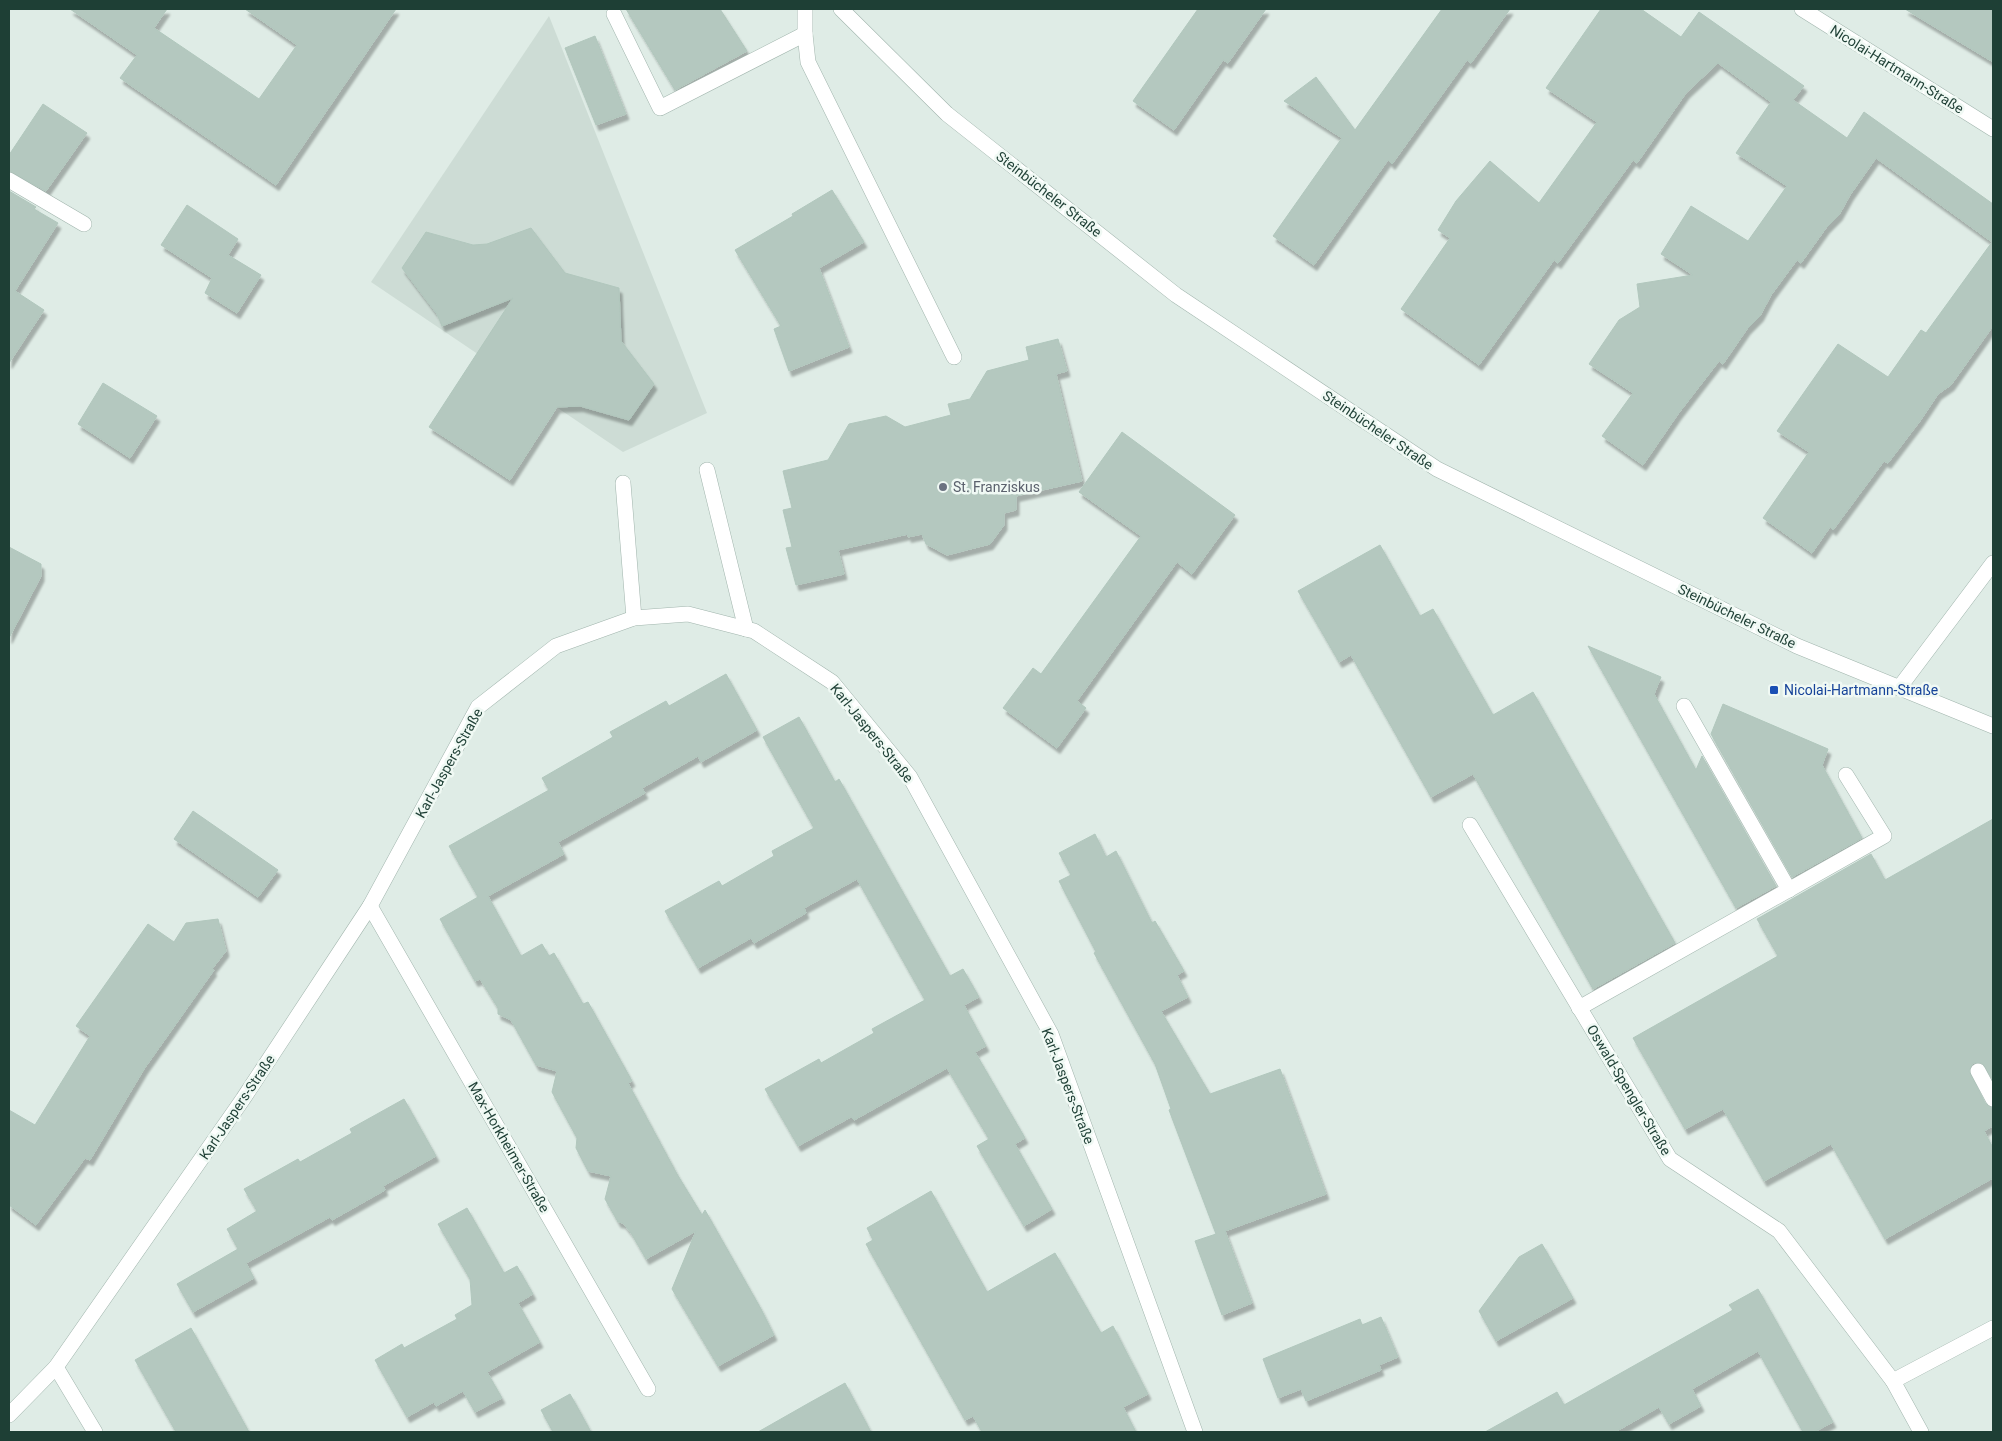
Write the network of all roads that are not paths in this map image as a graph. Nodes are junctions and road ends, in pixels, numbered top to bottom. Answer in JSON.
{"nodes":[{"id":1,"x":805,"y":9,"type":"edge"},
{"id":2,"x":841,"y":9,"type":"edge"},
{"id":3,"x":1802,"y":9,"type":"edge"},
{"id":4,"x":614,"y":14,"type":"dead end"},
{"id":5,"x":805,"y":34,"type":"junction"},
{"id":6,"x":1993,"y":129,"type":"edge"},
{"id":7,"x":9,"y":180,"type":"edge"},
{"id":8,"x":84,"y":224,"type":"dead end"},
{"id":9,"x":954,"y":357,"type":"dead end"},
{"id":10,"x":706,"y":470,"type":"dead end"},
{"id":11,"x":623,"y":483,"type":"dead end"},
{"id":12,"x":1993,"y":563,"type":"edge"},
{"id":13,"x":634,"y":618,"type":"junction"},
{"id":14,"x":746,"y":629,"type":"junction"},
{"id":15,"x":1899,"y":688,"type":"junction"},
{"id":16,"x":1684,"y":706,"type":"dead end"},
{"id":17,"x":1993,"y":726,"type":"edge"},
{"id":18,"x":1846,"y":775,"type":"dead end"},
{"id":19,"x":1470,"y":825,"type":"dead end"},
{"id":20,"x":1789,"y":890,"type":"junction"},
{"id":21,"x":370,"y":906,"type":"junction"},
{"id":22,"x":1579,"y":1008,"type":"junction"},
{"id":23,"x":1978,"y":1071,"type":"dead end"},
{"id":24,"x":1993,"y":1099,"type":"edge"},
{"id":25,"x":1993,"y":1328,"type":"edge"},
{"id":26,"x":56,"y":1367,"type":"junction"},
{"id":27,"x":1893,"y":1381,"type":"junction"},
{"id":28,"x":648,"y":1389,"type":"dead end"},
{"id":29,"x":9,"y":1415,"type":"edge"},
{"id":30,"x":95,"y":1432,"type":"edge"},
{"id":31,"x":1196,"y":1432,"type":"edge"},
{"id":32,"x":1921,"y":1432,"type":"edge"}],
"edges":[{"from":1,"to":5,"type":"street"},
{"from":2,"to":15,"type":"street","name":"Steinbücheler Straße"},
{"from":3,"to":6,"type":"street","name":"Nicolai-Hartmann-Straße"},
{"from":4,"to":5,"type":"street"},
{"from":5,"to":9,"type":"street"},
{"from":7,"to":8,"type":"street"},
{"from":10,"to":14,"type":"street"},
{"from":11,"to":13,"type":"street"},
{"from":12,"to":15,"type":"street"},
{"from":13,"to":14,"type":"street","name":"Karl-Jaspers-Straße"},
{"from":13,"to":21,"type":"street","name":"Karl-Jaspers-Straße"},
{"from":14,"to":31,"type":"street","name":"Karl-Jaspers-Straße"},
{"from":15,"to":17,"type":"street","name":"Steinbücheler Straße"},
{"from":16,"to":20,"type":"street"},
{"from":18,"to":20,"type":"street"},
{"from":19,"to":22,"type":"street","name":"Oswald-Spengler-Straße"},
{"from":20,"to":22,"type":"street"},
{"from":21,"to":26,"type":"street","name":"Karl-Jaspers-Straße"},
{"from":21,"to":28,"type":"street","name":"Max-Horkheimer-Straße"},
{"from":22,"to":27,"type":"street","name":"Oswald-Spengler-Straße"},
{"from":23,"to":24,"type":"street"},
{"from":25,"to":27,"type":"street"},
{"from":26,"to":29,"type":"street","name":"Karl-Jaspers-Straße"},
{"from":26,"to":30,"type":"street"},
{"from":27,"to":32,"type":"street","name":"Oswald-Spengler-Straße"}]}
